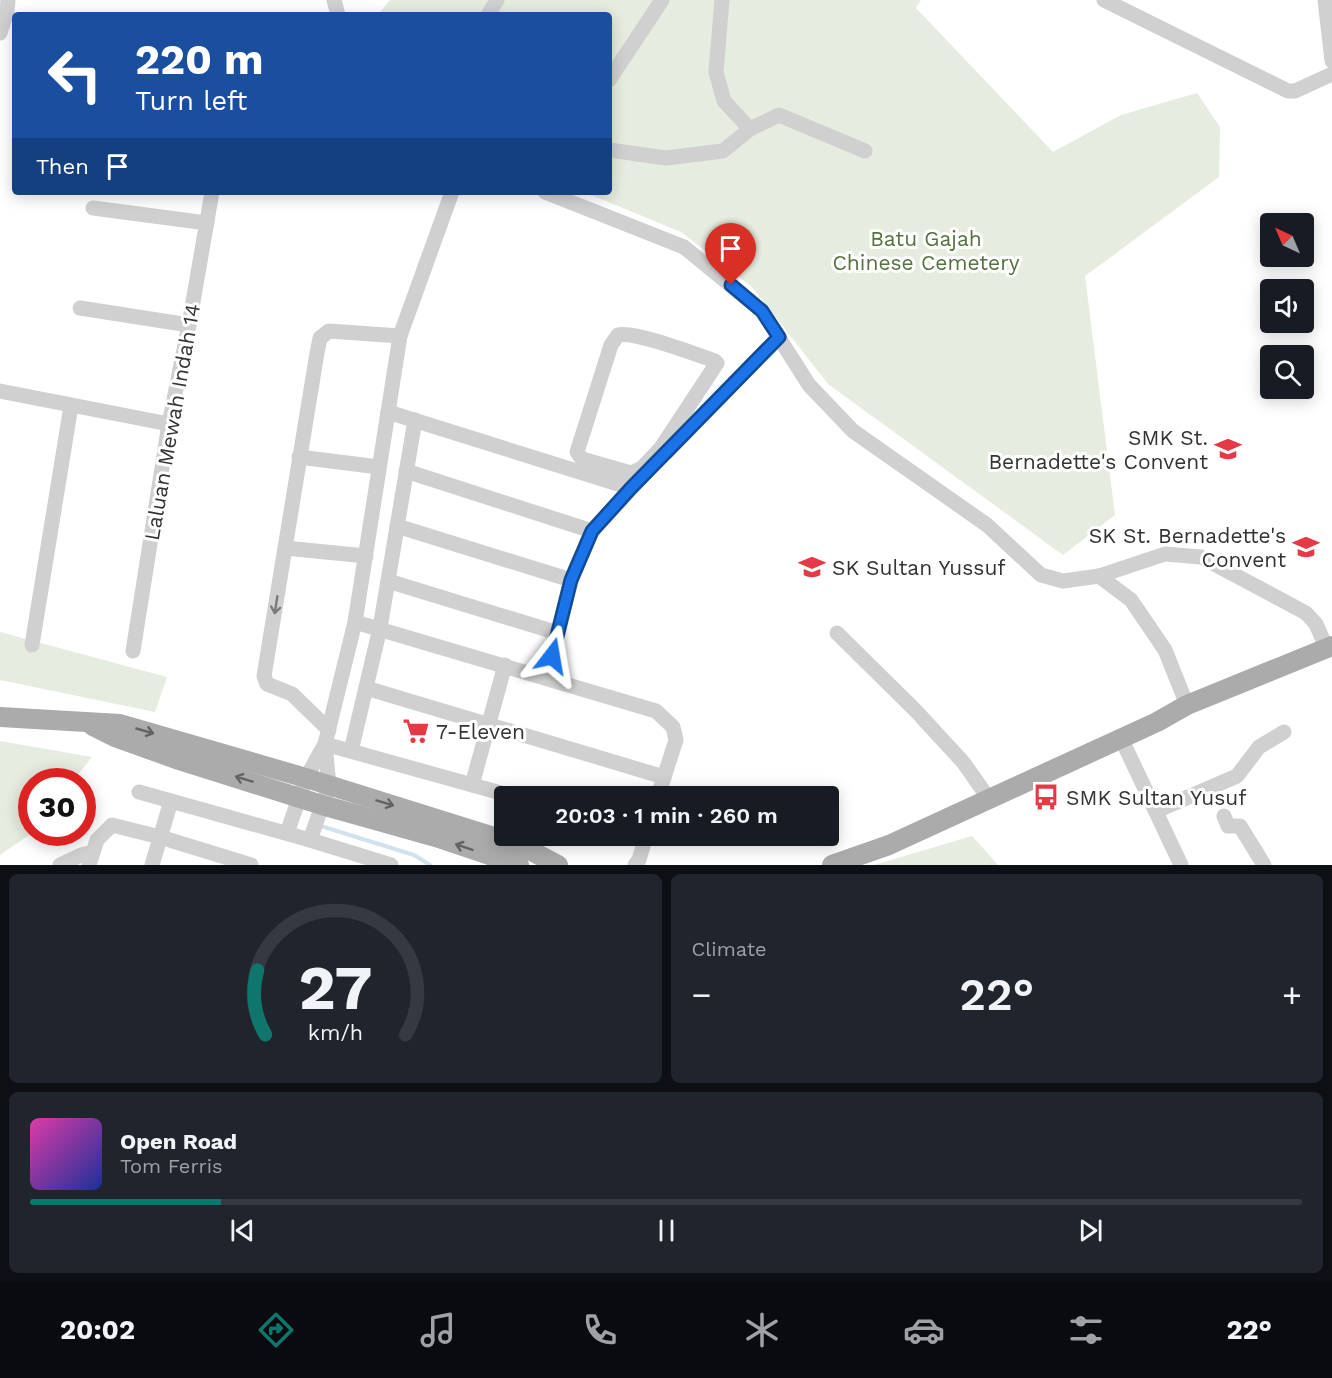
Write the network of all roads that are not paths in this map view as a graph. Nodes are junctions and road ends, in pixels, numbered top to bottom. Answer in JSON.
{"nodes":[{"id":1,"x":8,"y":0,"type":"edge"},
{"id":2,"x":662,"y":0,"type":"edge"},
{"id":3,"x":722,"y":0,"type":"edge"},
{"id":4,"x":1104,"y":0,"type":"edge"},
{"id":5,"x":1325,"y":0,"type":"edge"},
{"id":6,"x":0,"y":33,"type":"edge"},
{"id":7,"x":1332,"y":60,"type":"edge"},
{"id":8,"x":1332,"y":74,"type":"edge"},
{"id":9,"x":612,"y":76,"type":"edge"},
{"id":10,"x":750,"y":129,"type":"junction"},
{"id":11,"x":612,"y":150,"type":"edge"},
{"id":12,"x":865,"y":151,"type":"dead end"},
{"id":13,"x":212,"y":195,"type":"edge"},
{"id":14,"x":451,"y":195,"type":"edge"},
{"id":15,"x":554,"y":195,"type":"edge"},
{"id":16,"x":93,"y":208,"type":"dead end"},
{"id":17,"x":207,"y":223,"type":"junction"},
{"id":18,"x":80,"y":308,"type":"dead end"},
{"id":19,"x":189,"y":326,"type":"junction"},
{"id":20,"x":400,"y":336,"type":"junction"},
{"id":21,"x":779,"y":337,"type":"junction"},
{"id":22,"x":0,"y":391,"type":"edge"},
{"id":23,"x":71,"y":406,"type":"junction"},
{"id":24,"x":388,"y":412,"type":"junction"},
{"id":25,"x":415,"y":420,"type":"junction"},
{"id":26,"x":169,"y":424,"type":"junction"},
{"id":27,"x":665,"y":449,"type":"junction"},
{"id":28,"x":299,"y":457,"type":"junction"},
{"id":29,"x":380,"y":467,"type":"junction"},
{"id":30,"x":406,"y":471,"type":"junction"},
{"id":31,"x":631,"y":488,"type":"junction"},
{"id":32,"x":397,"y":526,"type":"junction"},
{"id":33,"x":592,"y":531,"type":"junction"},
{"id":34,"x":285,"y":548,"type":"junction"},
{"id":35,"x":366,"y":556,"type":"junction"},
{"id":36,"x":1099,"y":576,"type":"junction"},
{"id":37,"x":571,"y":580,"type":"junction"},
{"id":38,"x":388,"y":581,"type":"junction"},
{"id":39,"x":355,"y":622,"type":"junction"},
{"id":40,"x":380,"y":628,"type":"junction"},
{"id":41,"x":558,"y":633,"type":"junction"},
{"id":42,"x":837,"y":633,"type":"dead end"},
{"id":43,"x":32,"y":645,"type":"dead end"},
{"id":44,"x":1329,"y":646,"type":"edge"},
{"id":45,"x":133,"y":651,"type":"dead end"},
{"id":46,"x":505,"y":665,"type":"junction"},
{"id":47,"x":547,"y":678,"type":"junction"},
{"id":48,"x":366,"y":688,"type":"junction"},
{"id":49,"x":1187,"y":705,"type":"junction"},
{"id":50,"x":0,"y":717,"type":"edge"},
{"id":51,"x":87,"y":723,"type":"junction"},
{"id":52,"x":489,"y":724,"type":"junction"},
{"id":53,"x":1284,"y":732,"type":"dead end"},
{"id":54,"x":327,"y":737,"type":"junction"},
{"id":55,"x":1121,"y":738,"type":"junction"},
{"id":56,"x":351,"y":751,"type":"junction"},
{"id":57,"x":664,"y":777,"type":"junction"},
{"id":58,"x":306,"y":778,"type":"junction"},
{"id":59,"x":472,"y":785,"type":"junction"},
{"id":60,"x":329,"y":786,"type":"junction"},
{"id":61,"x":661,"y":786,"type":"edge"},
{"id":62,"x":494,"y":791,"type":"edge"},
{"id":63,"x":140,"y":792,"type":"dead end"},
{"id":64,"x":300,"y":797,"type":"junction"},
{"id":65,"x":989,"y":799,"type":"junction"},
{"id":66,"x":171,"y":801,"type":"junction"},
{"id":67,"x":322,"y":805,"type":"junction"},
{"id":68,"x":1156,"y":811,"type":"junction"},
{"id":69,"x":1224,"y":816,"type":"dead end"},
{"id":70,"x":287,"y":833,"type":"junction"},
{"id":71,"x":160,"y":837,"type":"junction"},
{"id":72,"x":310,"y":840,"type":"junction"},
{"id":73,"x":643,"y":846,"type":"edge"},
{"id":74,"x":91,"y":859,"type":"edge"},
{"id":75,"x":638,"y":863,"type":"edge"},
{"id":76,"x":60,"y":865,"type":"edge"},
{"id":77,"x":152,"y":865,"type":"edge"},
{"id":78,"x":251,"y":865,"type":"edge"},
{"id":79,"x":391,"y":865,"type":"edge"},
{"id":80,"x":519,"y":865,"type":"edge"},
{"id":81,"x":558,"y":865,"type":"edge"},
{"id":82,"x":832,"y":865,"type":"edge"},
{"id":83,"x":1181,"y":865,"type":"edge"},
{"id":84,"x":1264,"y":865,"type":"edge"}],
"edges":[{"from":1,"to":6,"type":"street"},
{"from":2,"to":9,"type":"street"},
{"from":3,"to":10,"type":"street"},
{"from":4,"to":8,"type":"street"},
{"from":5,"to":7,"type":"street"},
{"from":10,"to":11,"type":"street"},
{"from":10,"to":12,"type":"street"},
{"from":13,"to":17,"type":"street","name":"Laluan Mewah Indah 14"},
{"from":14,"to":20,"type":"street"},
{"from":15,"to":21,"type":"street"},
{"from":16,"to":17,"type":"street"},
{"from":17,"to":19,"type":"street","name":"Laluan Mewah Indah 14"},
{"from":18,"to":19,"type":"street"},
{"from":19,"to":26,"type":"street","name":"Laluan Mewah Indah 14"},
{"from":20,"to":24,"type":"street"},
{"from":20,"to":28,"type":"street"},
{"from":21,"to":27,"type":"street"},
{"from":21,"to":36,"type":"street"},
{"from":22,"to":23,"type":"street"},
{"from":23,"to":26,"type":"street"},
{"from":23,"to":43,"type":"street"},
{"from":24,"to":25,"type":"street"},
{"from":24,"to":29,"type":"street"},
{"from":25,"to":30,"type":"street"},
{"from":25,"to":31,"type":"street"},
{"from":26,"to":45,"type":"street","name":"Laluan Mewah Indah 14"},
{"from":27,"to":27,"type":"street"},
{"from":27,"to":31,"type":"street"},
{"from":28,"to":29,"type":"street"},
{"from":28,"to":34,"type":"street"},
{"from":29,"to":35,"type":"street"},
{"from":30,"to":32,"type":"street"},
{"from":30,"to":33,"type":"street"},
{"from":31,"to":33,"type":"street"},
{"from":32,"to":37,"type":"street"},
{"from":32,"to":38,"type":"street"},
{"from":33,"to":37,"type":"street"},
{"from":34,"to":35,"type":"street"},
{"from":34,"to":54,"type":"street","one_way":true},
{"from":35,"to":39,"type":"street"},
{"from":36,"to":44,"type":"street"},
{"from":36,"to":49,"type":"street"},
{"from":37,"to":41,"type":"street"},
{"from":38,"to":40,"type":"street"},
{"from":38,"to":41,"type":"street"},
{"from":39,"to":40,"type":"street"},
{"from":39,"to":54,"type":"street"},
{"from":40,"to":46,"type":"street"},
{"from":40,"to":48,"type":"street"},
{"from":41,"to":47,"type":"street"},
{"from":42,"to":65,"type":"street"},
{"from":44,"to":49,"type":"main road"},
{"from":46,"to":47,"type":"street"},
{"from":46,"to":52,"type":"street"},
{"from":47,"to":57,"type":"street"},
{"from":48,"to":52,"type":"street"},
{"from":48,"to":56,"type":"street"},
{"from":49,"to":55,"type":"main road"},
{"from":50,"to":51,"type":"main road"},
{"from":51,"to":58,"type":"main road","one_way":true},
{"from":64,"to":51,"type":"main road","one_way":true},
{"from":52,"to":57,"type":"street"},
{"from":52,"to":59,"type":"street"},
{"from":53,"to":68,"type":"street"},
{"from":54,"to":56,"type":"street"},
{"from":54,"to":58,"type":"street"},
{"from":54,"to":60,"type":"street"},
{"from":55,"to":65,"type":"main road"},
{"from":55,"to":68,"type":"street"},
{"from":56,"to":59,"type":"street"},
{"from":57,"to":61,"type":"street"},
{"from":58,"to":60,"type":"main road"},
{"from":58,"to":64,"type":"street"},
{"from":59,"to":62,"type":"street"},
{"from":60,"to":67,"type":"street"},
{"from":60,"to":81,"type":"main road","one_way":true},
{"from":63,"to":66,"type":"street"},
{"from":64,"to":67,"type":"main road"},
{"from":64,"to":70,"type":"street"},
{"from":65,"to":82,"type":"main road"},
{"from":66,"to":70,"type":"street"},
{"from":66,"to":71,"type":"street"},
{"from":67,"to":72,"type":"street"},
{"from":80,"to":67,"type":"main road","one_way":true},
{"from":68,"to":83,"type":"street"},
{"from":69,"to":84,"type":"street"},
{"from":70,"to":72,"type":"street"},
{"from":71,"to":74,"type":"street"},
{"from":71,"to":77,"type":"street"},
{"from":71,"to":78,"type":"street"},
{"from":72,"to":79,"type":"street"},
{"from":73,"to":75,"type":"street"},
{"from":74,"to":76,"type":"street"}]}
